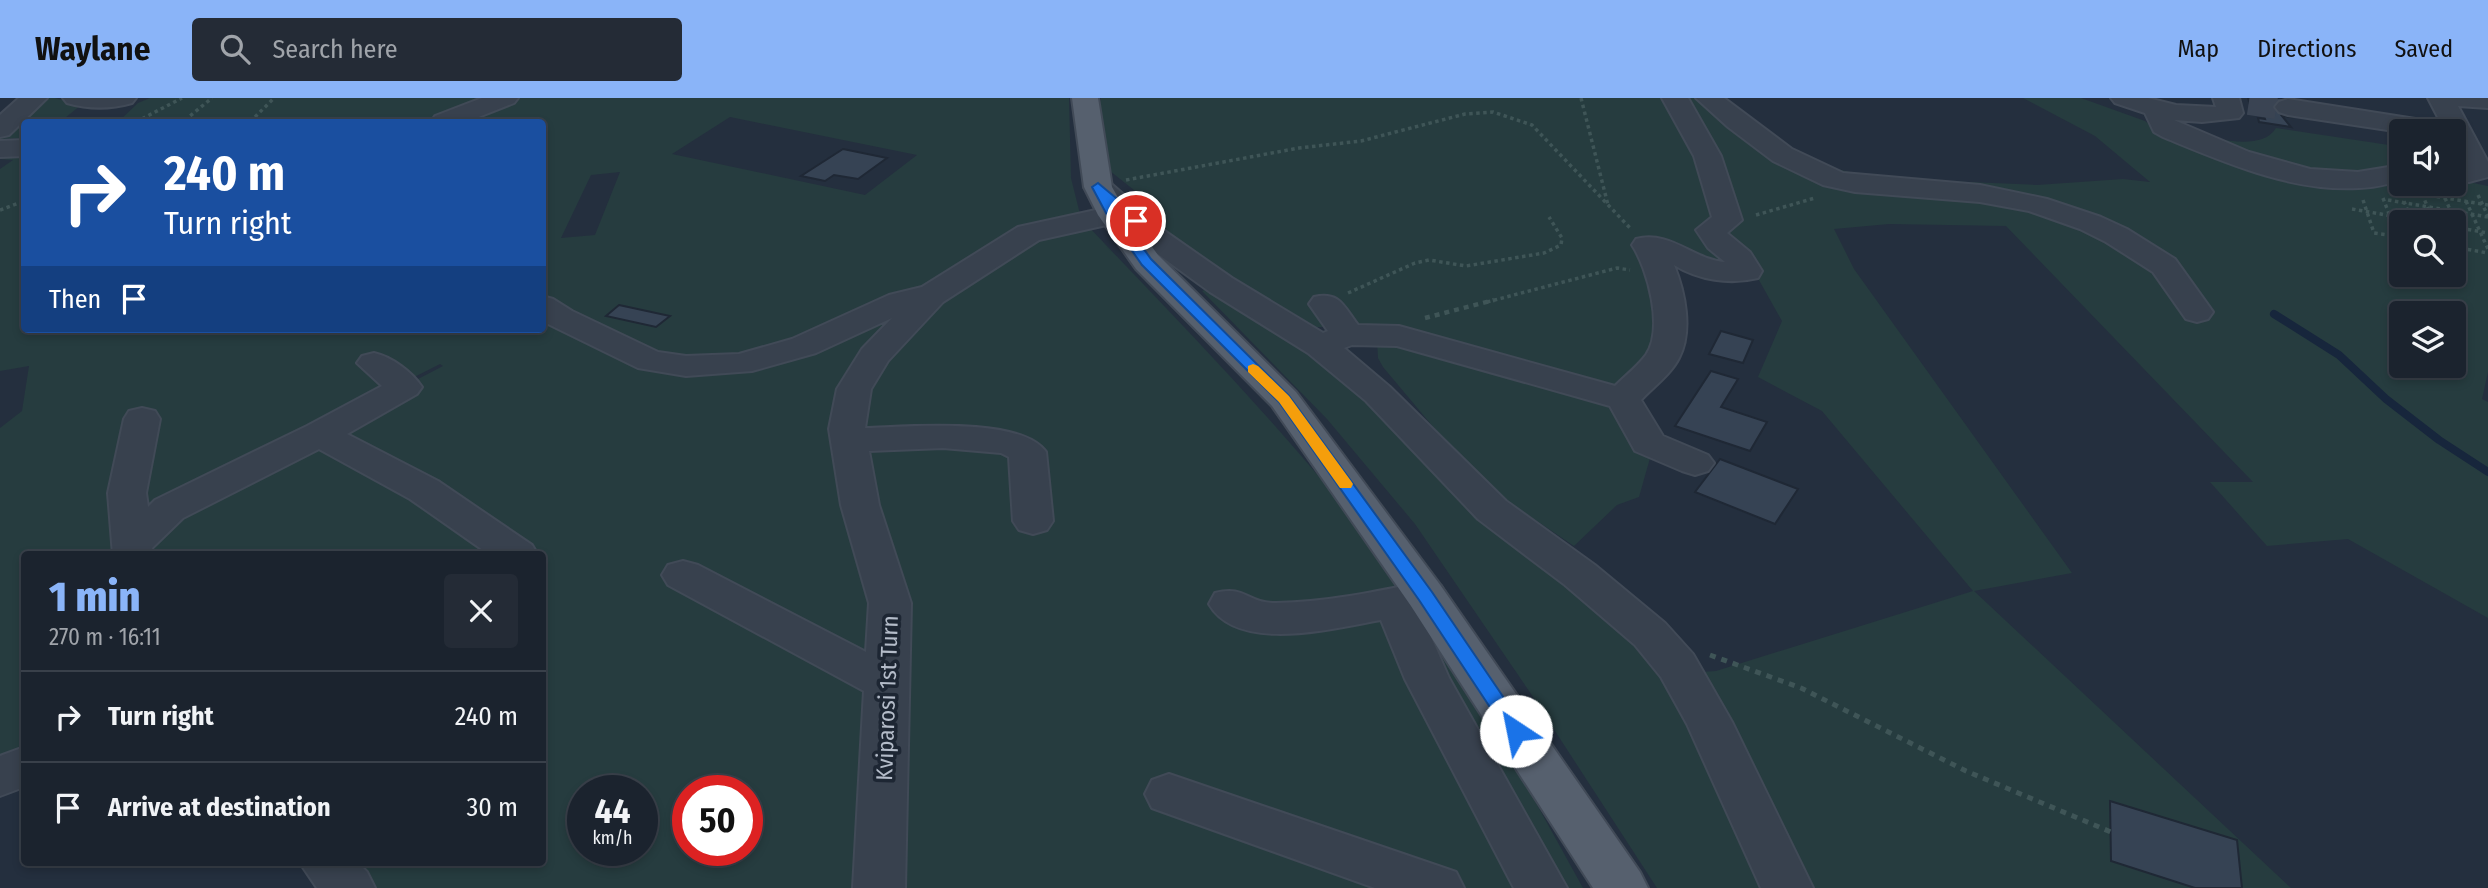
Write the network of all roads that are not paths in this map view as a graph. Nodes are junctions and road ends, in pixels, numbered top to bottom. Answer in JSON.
{"nodes":[{"id":1,"x":34,"y":98,"type":"edge"},
{"id":2,"x":76,"y":98,"type":"edge"},
{"id":3,"x":123,"y":98,"type":"edge"},
{"id":4,"x":505,"y":98,"type":"edge"},
{"id":5,"x":1675,"y":98,"type":"edge"},
{"id":6,"x":1709,"y":98,"type":"edge"},
{"id":7,"x":2124,"y":98,"type":"edge"},
{"id":8,"x":2441,"y":98,"type":"edge"},
{"id":9,"x":2448,"y":98,"type":"edge"},
{"id":10,"x":2235,"y":99,"type":"edge"},
{"id":11,"x":2488,"y":100,"type":"edge"},
{"id":12,"x":1088,"y":102,"type":"edge"},
{"id":13,"x":2288,"y":107,"type":"tunnel mouth"},
{"id":14,"x":2157,"y":111,"type":"junction"},
{"id":15,"x":452,"y":119,"type":"edge"},
{"id":16,"x":2452,"y":119,"type":"edge"},
{"id":17,"x":2389,"y":123,"type":"edge"},
{"id":18,"x":0,"y":129,"type":"edge"},
{"id":19,"x":2466,"y":135,"type":"edge"},
{"id":20,"x":2488,"y":138,"type":"edge"},
{"id":21,"x":2466,"y":146,"type":"edge"},
{"id":22,"x":21,"y":148,"type":"edge"},
{"id":23,"x":0,"y":149,"type":"edge"},
{"id":24,"x":2466,"y":176,"type":"edge"},
{"id":25,"x":2389,"y":180,"type":"edge"},
{"id":26,"x":1105,"y":201,"type":"junction"},
{"id":27,"x":932,"y":295,"type":"junction"},
{"id":28,"x":1325,"y":304,"type":"road end"},
{"id":29,"x":546,"y":309,"type":"edge"},
{"id":30,"x":2197,"y":312,"type":"dead end"},
{"id":31,"x":1334,"y":341,"type":"junction"},
{"id":32,"x":374,"y":363,"type":"dead end"},
{"id":33,"x":1622,"y":399,"type":"junction"},
{"id":34,"x":142,"y":419,"type":"dead end"},
{"id":35,"x":320,"y":434,"type":"junction"},
{"id":36,"x":848,"y":435,"type":"junction"},
{"id":37,"x":1695,"y":463,"type":"dead end"},
{"id":38,"x":1033,"y":521,"type":"dead end"},
{"id":39,"x":132,"y":550,"type":"edge"},
{"id":40,"x":513,"y":551,"type":"edge"},
{"id":41,"x":683,"y":575,"type":"dead end"},
{"id":42,"x":1410,"y":600,"type":"junction"},
{"id":43,"x":1230,"y":604,"type":"dead end"},
{"id":44,"x":887,"y":683,"type":"junction"},
{"id":45,"x":21,"y":767,"type":"edge"},
{"id":46,"x":0,"y":777,"type":"edge"},
{"id":47,"x":1169,"y":794,"type":"dead end"},
{"id":48,"x":329,"y":866,"type":"edge"},
{"id":49,"x":349,"y":888,"type":"edge"},
{"id":50,"x":879,"y":888,"type":"edge"},
{"id":51,"x":1438,"y":888,"type":"edge"},
{"id":52,"x":1541,"y":888,"type":"edge"},
{"id":53,"x":1622,"y":888,"type":"edge"},
{"id":54,"x":1787,"y":888,"type":"edge"}],
"edges":[{"from":1,"to":18,"type":"street"},
{"from":2,"to":3,"type":"street"},
{"from":4,"to":15,"type":"street"},
{"from":5,"to":33,"type":"street"},
{"from":6,"to":30,"type":"street"},
{"from":7,"to":14,"type":"street"},
{"from":8,"to":16,"type":"street"},
{"from":9,"to":11,"type":"street"},
{"from":10,"to":14,"type":"street"},
{"from":12,"to":26,"type":"main road"},
{"from":13,"to":17,"type":"street"},
{"from":14,"to":25,"type":"street"},
{"from":19,"to":20,"type":"street"},
{"from":21,"to":24,"type":"street"},
{"from":22,"to":23,"type":"street"},
{"from":26,"to":27,"type":"street"},
{"from":26,"to":31,"type":"street"},
{"from":26,"to":42,"type":"main road"},
{"from":27,"to":29,"type":"street"},
{"from":27,"to":36,"type":"street","name":"Kviparosi 1st Turn"},
{"from":28,"to":31,"type":"street"},
{"from":31,"to":33,"type":"street"},
{"from":31,"to":54,"type":"street"},
{"from":32,"to":35,"type":"street"},
{"from":33,"to":37,"type":"street"},
{"from":34,"to":39,"type":"street"},
{"from":35,"to":39,"type":"street"},
{"from":35,"to":40,"type":"street"},
{"from":36,"to":38,"type":"street"},
{"from":36,"to":44,"type":"street","name":"Kviparosi 1st Turn"},
{"from":41,"to":44,"type":"street"},
{"from":42,"to":43,"type":"street"},
{"from":42,"to":52,"type":"street"},
{"from":42,"to":53,"type":"main road"},
{"from":44,"to":50,"type":"street","name":"Kviparosi 1st Turn"},
{"from":45,"to":46,"type":"street"},
{"from":47,"to":51,"type":"street"},
{"from":48,"to":49,"type":"street"}]}
